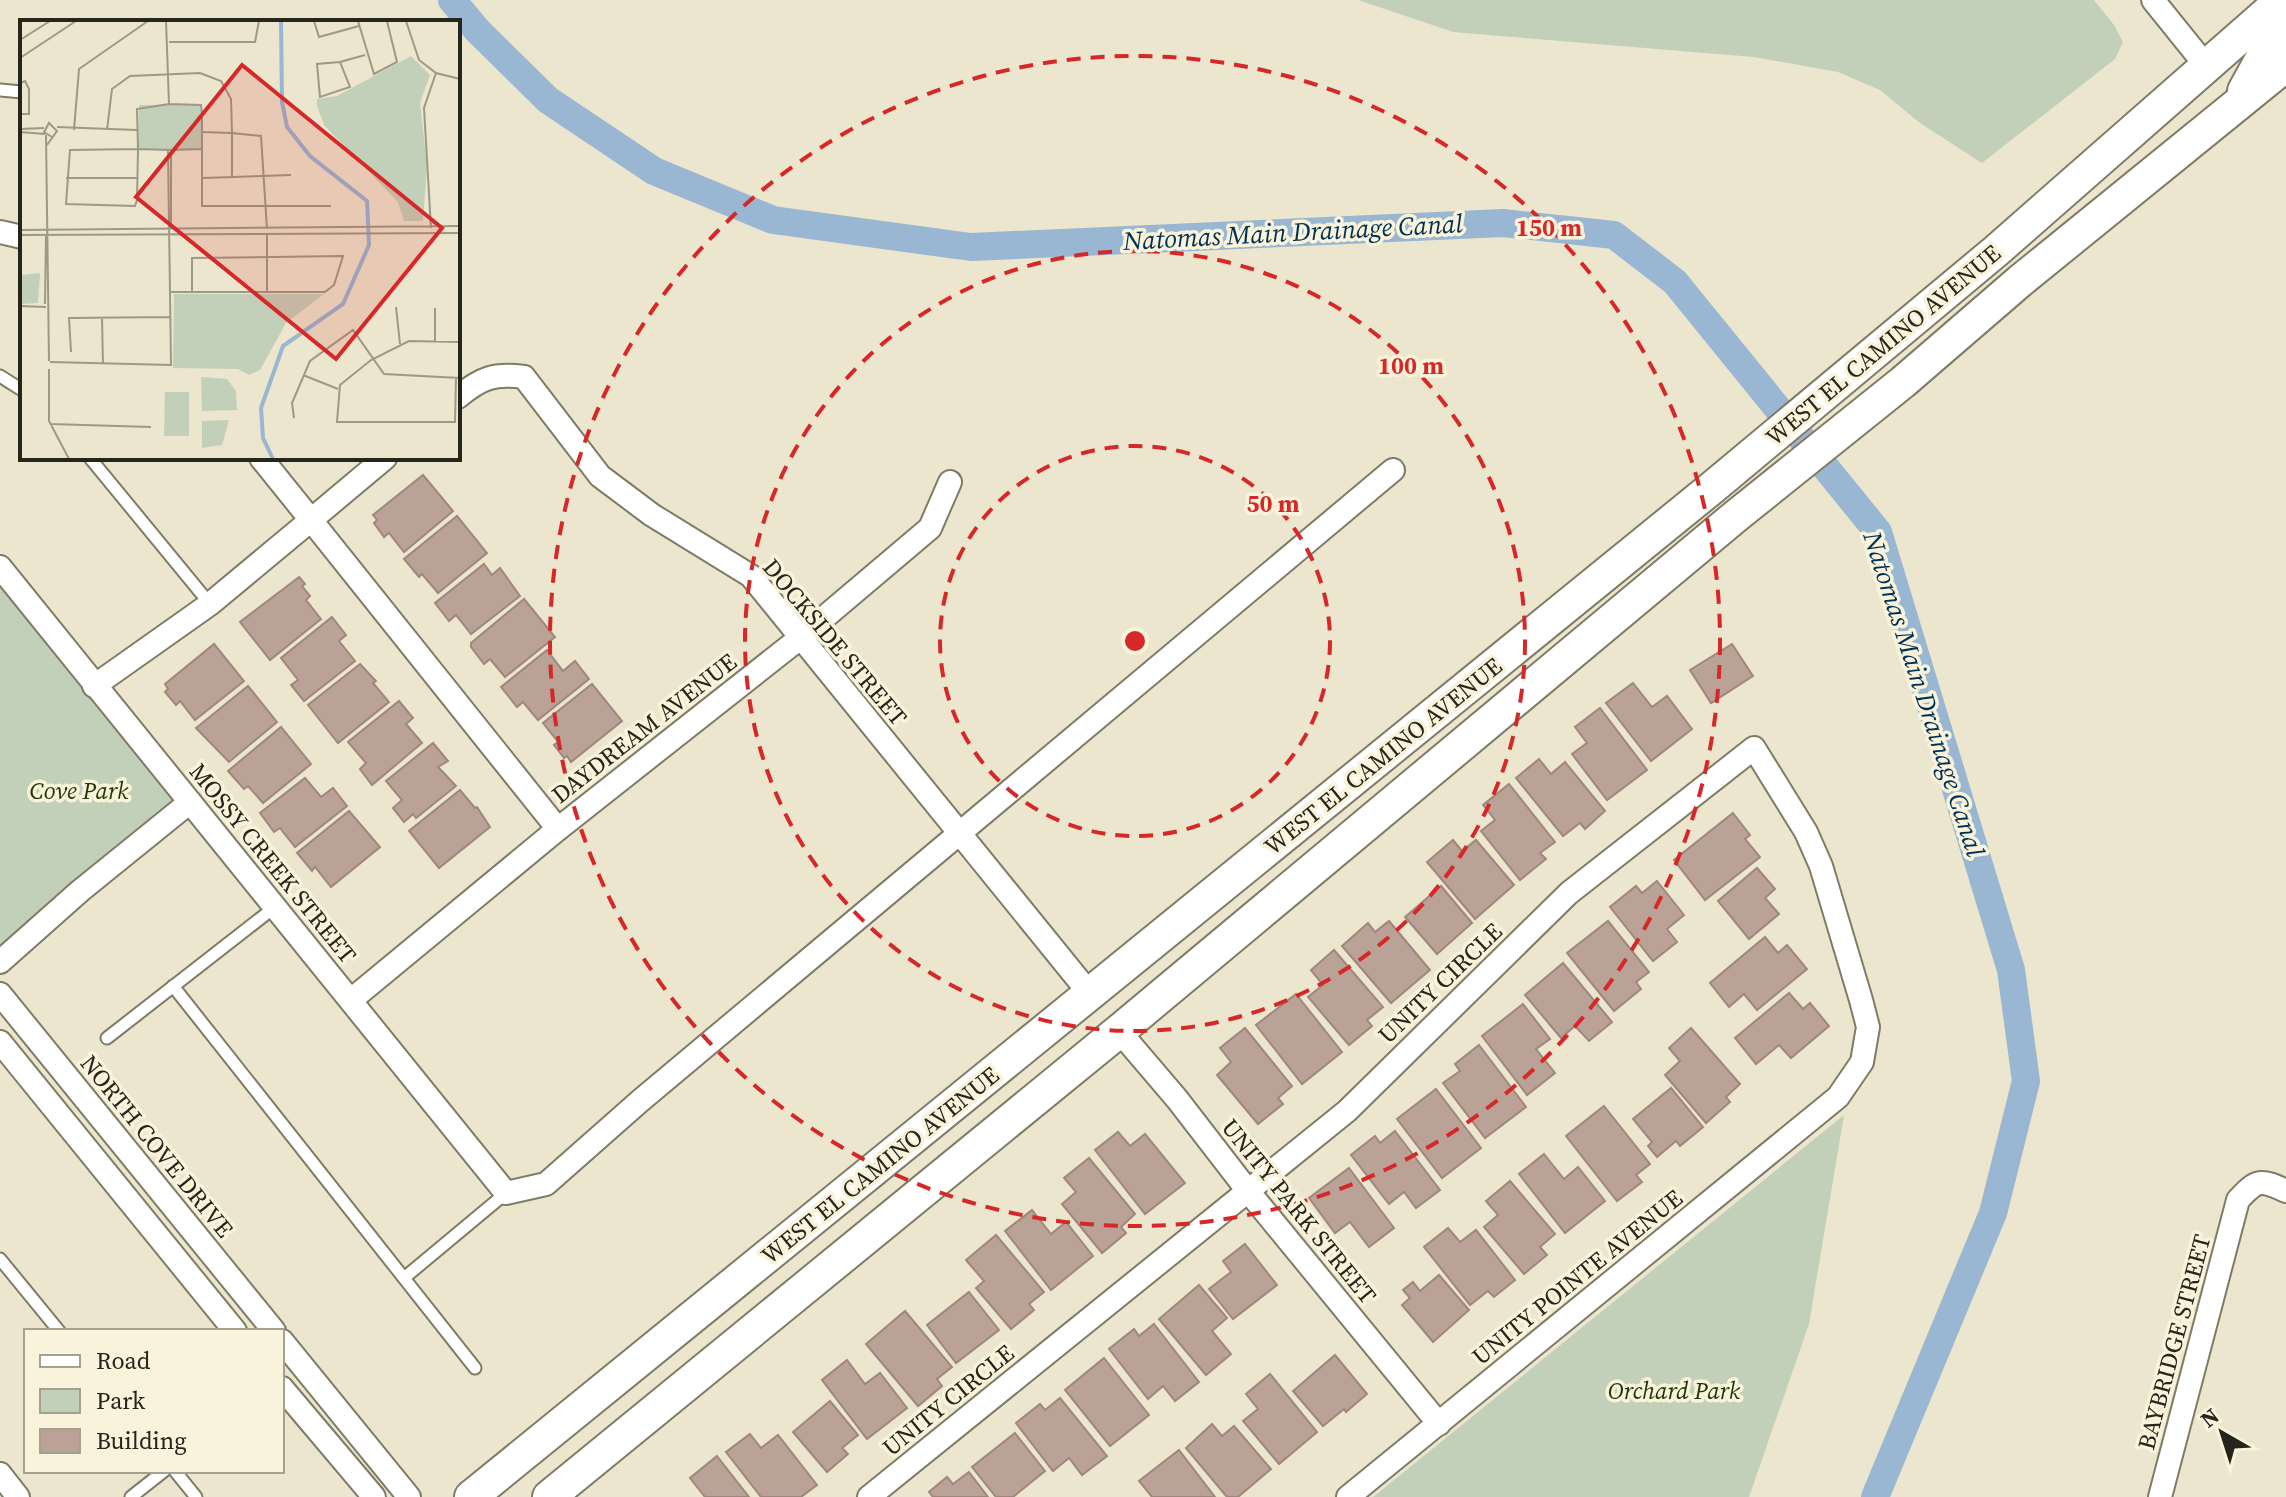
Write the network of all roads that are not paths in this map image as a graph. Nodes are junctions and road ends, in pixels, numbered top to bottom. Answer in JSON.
{"nodes":[{"id":1,"x":2153,"y":0,"type":"edge"},
{"id":2,"x":2282,"y":0,"type":"edge"},
{"id":3,"x":2286,"y":31,"type":"edge"},
{"id":4,"x":2286,"y":65,"type":"edge"},
{"id":5,"x":2207,"y":67,"type":"junction"},
{"id":6,"x":0,"y":90,"type":"edge"},
{"id":7,"x":20,"y":92,"type":"edge"},
{"id":8,"x":2235,"y":107,"type":"junction"},
{"id":9,"x":0,"y":232,"type":"edge"},
{"id":10,"x":20,"y":237,"type":"edge"},
{"id":11,"x":2020,"y":281,"type":"junction"},
{"id":12,"x":0,"y":376,"type":"edge"},
{"id":13,"x":20,"y":389,"type":"edge"},
{"id":14,"x":460,"y":395,"type":"edge"},
{"id":15,"x":92,"y":460,"type":"edge"},
{"id":16,"x":263,"y":460,"type":"edge"},
{"id":17,"x":383,"y":460,"type":"edge"},
{"id":18,"x":1393,"y":470,"type":"dead end"},
{"id":19,"x":950,"y":482,"type":"dead end"},
{"id":20,"x":311,"y":520,"type":"junction"},
{"id":21,"x":0,"y":567,"type":"edge"},
{"id":22,"x":210,"y":604,"type":"junction"},
{"id":23,"x":800,"y":638,"type":"junction"},
{"id":24,"x":94,"y":686,"type":"junction"},
{"id":25,"x":190,"y":802,"type":"junction"},
{"id":26,"x":558,"y":829,"type":"junction"},
{"id":27,"x":959,"y":834,"type":"junction"},
{"id":28,"x":275,"y":907,"type":"junction"},
{"id":29,"x":0,"y":962,"type":"edge"},
{"id":30,"x":173,"y":986,"type":"junction"},
{"id":31,"x":0,"y":994,"type":"edge"},
{"id":32,"x":1090,"y":994,"type":"junction"},
{"id":33,"x":351,"y":1000,"type":"junction"},
{"id":34,"x":1119,"y":1031,"type":"junction"},
{"id":35,"x":107,"y":1038,"type":"dead end"},
{"id":36,"x":0,"y":1042,"type":"edge"},
{"id":37,"x":1838,"y":1097,"type":"joint"},
{"id":38,"x":1248,"y":1191,"type":"junction"},
{"id":39,"x":2286,"y":1191,"type":"edge"},
{"id":40,"x":506,"y":1193,"type":"junction"},
{"id":41,"x":0,"y":1259,"type":"edge"},
{"id":42,"x":404,"y":1278,"type":"junction"},
{"id":43,"x":57,"y":1329,"type":"edge"},
{"id":44,"x":233,"y":1329,"type":"edge"},
{"id":45,"x":272,"y":1329,"type":"edge"},
{"id":46,"x":284,"y":1343,"type":"edge"},
{"id":47,"x":475,"y":1368,"type":"dead end"},
{"id":48,"x":284,"y":1390,"type":"edge"},
{"id":49,"x":1439,"y":1424,"type":"junction"},
{"id":50,"x":161,"y":1473,"type":"edge"},
{"id":51,"x":177,"y":1473,"type":"edge"},
{"id":52,"x":0,"y":1474,"type":"edge"},
{"id":53,"x":18,"y":1497,"type":"edge"},
{"id":54,"x":131,"y":1497,"type":"edge"},
{"id":55,"x":196,"y":1497,"type":"edge"},
{"id":56,"x":374,"y":1497,"type":"edge"},
{"id":57,"x":409,"y":1497,"type":"edge"},
{"id":58,"x":471,"y":1497,"type":"edge"},
{"id":59,"x":549,"y":1497,"type":"edge"},
{"id":60,"x":869,"y":1497,"type":"edge"},
{"id":61,"x":1348,"y":1497,"type":"edge"},
{"id":62,"x":2160,"y":1497,"type":"edge"}],
"edges":[{"from":1,"to":5,"type":"street"},
{"from":2,"to":5,"type":"main road","name":"WEST EL CAMINO AVENUE"},
{"from":3,"to":8,"type":"main road"},
{"from":4,"to":8,"type":"main road","name":"WEST EL CAMINO AVENUE"},
{"from":5,"to":11,"type":"main road"},
{"from":5,"to":32,"type":"main road","name":"WEST EL CAMINO AVENUE"},
{"from":6,"to":7,"type":"lane"},
{"from":8,"to":11,"type":"main road","name":"WEST EL CAMINO AVENUE"},
{"from":9,"to":10,"type":"street"},
{"from":11,"to":34,"type":"main road","name":"WEST EL CAMINO AVENUE"},
{"from":12,"to":13,"type":"lane"},
{"from":14,"to":23,"type":"street","name":"DOCKSIDE STREET"},
{"from":15,"to":22,"type":"lane"},
{"from":16,"to":20,"type":"street"},
{"from":17,"to":20,"type":"street"},
{"from":18,"to":27,"type":"street"},
{"from":19,"to":23,"type":"street","name":"DAYDREAM AVENUE"},
{"from":20,"to":22,"type":"street"},
{"from":20,"to":26,"type":"street"},
{"from":21,"to":24,"type":"street","name":"MOSSY CREEK STREET"},
{"from":22,"to":24,"type":"street"},
{"from":23,"to":26,"type":"street","name":"DAYDREAM AVENUE"},
{"from":23,"to":27,"type":"street","name":"DOCKSIDE STREET"},
{"from":24,"to":25,"type":"street","name":"MOSSY CREEK STREET"},
{"from":25,"to":28,"type":"street","name":"MOSSY CREEK STREET"},
{"from":25,"to":29,"type":"street"},
{"from":26,"to":33,"type":"street","name":"DAYDREAM AVENUE"},
{"from":27,"to":32,"type":"street","name":"DOCKSIDE STREET"},
{"from":27,"to":40,"type":"street"},
{"from":28,"to":30,"type":"lane"},
{"from":28,"to":33,"type":"street","name":"MOSSY CREEK STREET"},
{"from":30,"to":35,"type":"lane"},
{"from":30,"to":42,"type":"lane"},
{"from":31,"to":45,"type":"street","name":"NORTH COVE DRIVE"},
{"from":32,"to":58,"type":"main road","name":"WEST EL CAMINO AVENUE"},
{"from":33,"to":40,"type":"street","name":"MOSSY CREEK STREET"},
{"from":34,"to":38,"type":"street","name":"UNITY PARK STREET"},
{"from":34,"to":59,"type":"main road","name":"WEST EL CAMINO AVENUE"},
{"from":36,"to":44,"type":"street"},
{"from":37,"to":38,"type":"street","name":"UNITY CIRCLE"},
{"from":37,"to":49,"type":"street","name":"UNITY POINTE AVENUE"},
{"from":38,"to":49,"type":"street","name":"UNITY PARK STREET"},
{"from":38,"to":60,"type":"street","name":"UNITY CIRCLE"},
{"from":39,"to":62,"type":"street","name":"BAYBRIDGE STREET"},
{"from":40,"to":42,"type":"lane"},
{"from":41,"to":43,"type":"lane"},
{"from":42,"to":47,"type":"lane"},
{"from":46,"to":57,"type":"street"},
{"from":48,"to":56,"type":"street"},
{"from":49,"to":61,"type":"street","name":"UNITY POINTE AVENUE"},
{"from":50,"to":54,"type":"lane"},
{"from":51,"to":55,"type":"lane"},
{"from":52,"to":53,"type":"street"}]}
